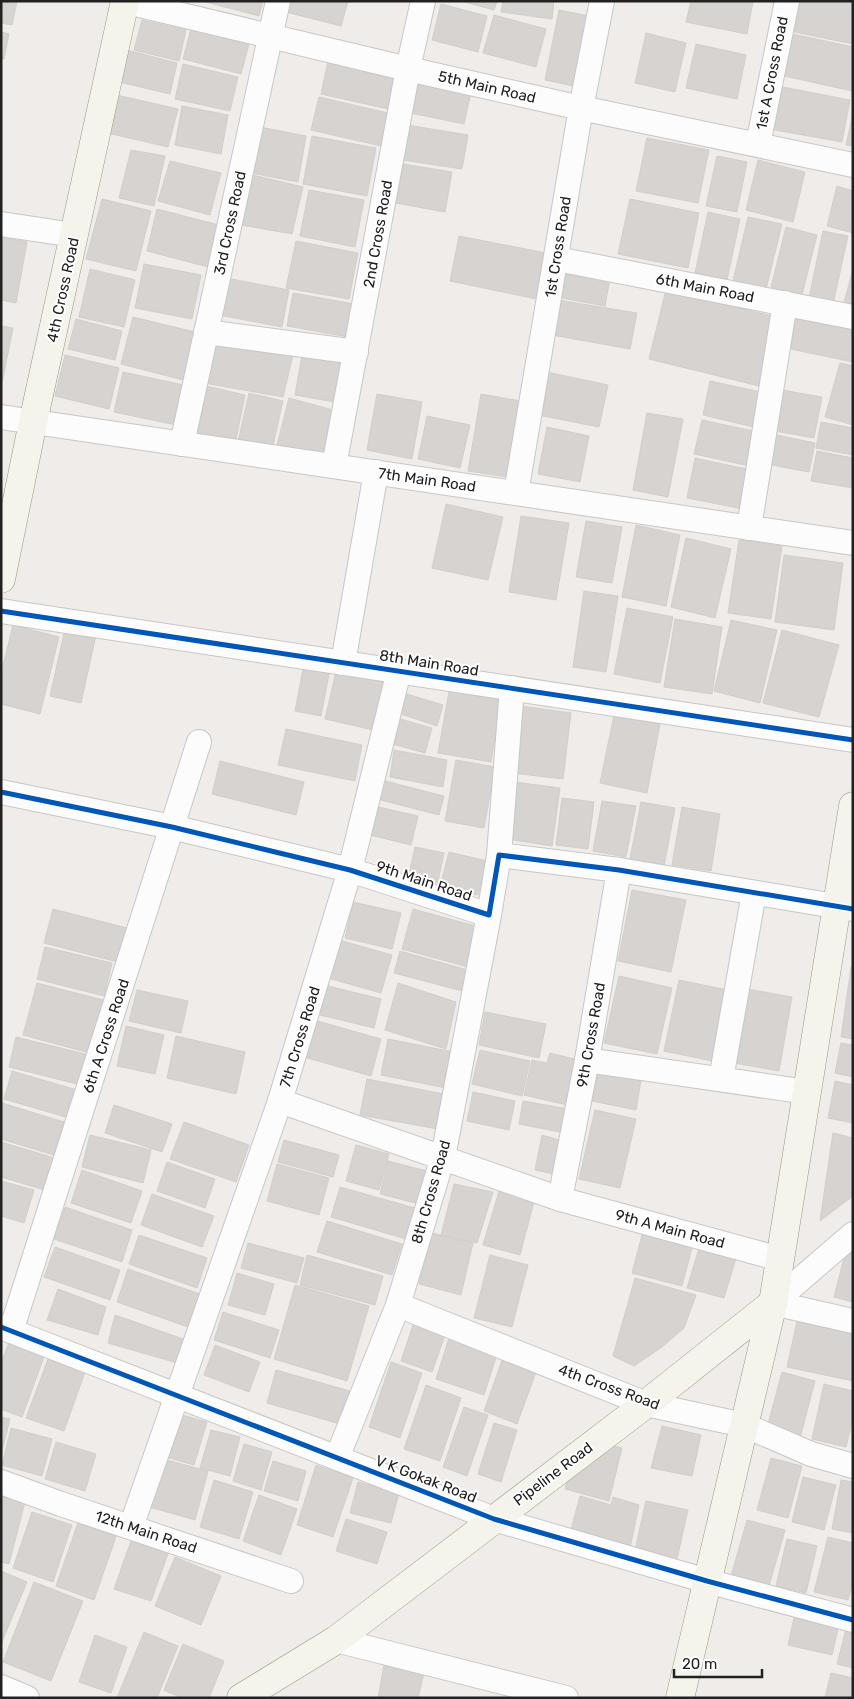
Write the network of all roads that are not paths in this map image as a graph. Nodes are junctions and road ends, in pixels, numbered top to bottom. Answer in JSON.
{"nodes":[{"id":1,"x":124,"y":1,"type":"edge"},
{"id":2,"x":278,"y":1,"type":"edge"},
{"id":3,"x":423,"y":1,"type":"edge"},
{"id":4,"x":602,"y":1,"type":"edge"},
{"id":5,"x":786,"y":1,"type":"edge"},
{"id":6,"x":270,"y":37,"type":"junction"},
{"id":7,"x":408,"y":69,"type":"junction"},
{"id":8,"x":581,"y":108,"type":"junction"},
{"id":9,"x":758,"y":144,"type":"junction"},
{"id":10,"x":853,"y":166,"type":"edge"},
{"id":11,"x":1,"y":224,"type":"edge"},
{"id":12,"x":74,"y":236,"type":"junction"},
{"id":13,"x":556,"y":259,"type":"junction"},
{"id":14,"x":785,"y":303,"type":"junction"},
{"id":15,"x":853,"y":317,"type":"edge"},
{"id":16,"x":206,"y":332,"type":"junction"},
{"id":17,"x":356,"y":352,"type":"junction"},
{"id":18,"x":1,"y":417,"type":"edge"},
{"id":19,"x":33,"y":422,"type":"junction"},
{"id":20,"x":182,"y":444,"type":"junction"},
{"id":21,"x":334,"y":466,"type":"junction"},
{"id":22,"x":376,"y":472,"type":"junction"},
{"id":23,"x":516,"y":493,"type":"junction"},
{"id":24,"x":749,"y":528,"type":"junction"},
{"id":25,"x":853,"y":543,"type":"edge"},
{"id":26,"x":1,"y":579,"type":"edge"},
{"id":27,"x":1,"y":611,"type":"edge"},
{"id":28,"x":344,"y":663,"type":"junction"},
{"id":29,"x":399,"y":671,"type":"junction"},
{"id":30,"x":512,"y":688,"type":"junction"},
{"id":31,"x":853,"y":740,"type":"edge"},
{"id":32,"x":199,"y":742,"type":"dead end"},
{"id":33,"x":1,"y":792,"type":"edge"},
{"id":34,"x":853,"y":806,"type":"edge"},
{"id":35,"x":172,"y":827,"type":"junction"},
{"id":36,"x":500,"y":855,"type":"junction"},
{"id":37,"x":350,"y":870,"type":"junction"},
{"id":38,"x":619,"y":870,"type":"junction"},
{"id":39,"x":754,"y":893,"type":"junction"},
{"id":40,"x":845,"y":907,"type":"edge"},
{"id":41,"x":489,"y":916,"type":"junction"},
{"id":42,"x":587,"y":1060,"type":"junction"},
{"id":43,"x":721,"y":1079,"type":"junction"},
{"id":44,"x":806,"y":1092,"type":"junction"},
{"id":45,"x":280,"y":1101,"type":"junction"},
{"id":46,"x":444,"y":1157,"type":"junction"},
{"id":47,"x":560,"y":1199,"type":"junction"},
{"id":48,"x":853,"y":1234,"type":"edge"},
{"id":49,"x":780,"y":1258,"type":"junction"},
{"id":50,"x":773,"y":1303,"type":"junction"},
{"id":51,"x":398,"y":1304,"type":"junction"},
{"id":52,"x":853,"y":1321,"type":"edge"},
{"id":53,"x":6,"y":1329,"type":"edge"},
{"id":54,"x":178,"y":1396,"type":"junction"},
{"id":55,"x":646,"y":1404,"type":"junction"},
{"id":56,"x":744,"y":1426,"type":"junction"},
{"id":57,"x":337,"y":1458,"type":"junction"},
{"id":58,"x":853,"y":1466,"type":"edge"},
{"id":59,"x":1,"y":1482,"type":"edge"},
{"id":60,"x":494,"y":1519,"type":"junction"},
{"id":61,"x":131,"y":1528,"type":"junction"},
{"id":62,"x":292,"y":1580,"type":"dead end"},
{"id":63,"x":708,"y":1581,"type":"junction"},
{"id":64,"x":853,"y":1620,"type":"edge"},
{"id":65,"x":336,"y":1640,"type":"junction"},
{"id":66,"x":1,"y":1687,"type":"edge"},
{"id":67,"x":27,"y":1698,"type":"edge"},
{"id":68,"x":242,"y":1698,"type":"edge"},
{"id":69,"x":566,"y":1698,"type":"edge"},
{"id":70,"x":680,"y":1698,"type":"edge"}],
"edges":[{"from":1,"to":6,"type":"street","name":"5th Main Road"},
{"from":1,"to":12,"type":"main road","name":"4th Cross Road"},
{"from":2,"to":6,"type":"street","name":"3rd Cross Road"},
{"from":3,"to":7,"type":"street","name":"2nd Cross Road"},
{"from":4,"to":8,"type":"street","name":"1st Cross Road"},
{"from":5,"to":9,"type":"street","name":"1st A Cross Road"},
{"from":6,"to":7,"type":"street","name":"5th Main Road"},
{"from":6,"to":16,"type":"street","name":"3rd Cross Road"},
{"from":7,"to":8,"type":"street","name":"5th Main Road"},
{"from":7,"to":17,"type":"street","name":"2nd Cross Road"},
{"from":8,"to":9,"type":"street","name":"5th Main Road"},
{"from":8,"to":13,"type":"street","name":"1st Cross Road"},
{"from":9,"to":10,"type":"street","name":"5th Main Road"},
{"from":11,"to":12,"type":"street"},
{"from":12,"to":19,"type":"main road","name":"4th Cross Road"},
{"from":13,"to":14,"type":"street","name":"6th Main Road"},
{"from":13,"to":23,"type":"street","name":"1st Cross Road"},
{"from":14,"to":15,"type":"street","name":"6th Main Road"},
{"from":14,"to":24,"type":"street"},
{"from":16,"to":17,"type":"street"},
{"from":16,"to":20,"type":"street","name":"3rd Cross Road"},
{"from":17,"to":21,"type":"street","name":"2nd Cross Road"},
{"from":18,"to":19,"type":"street","name":"7th Main Road"},
{"from":19,"to":20,"type":"street","name":"7th Main Road"},
{"from":19,"to":26,"type":"main road","name":"4th Cross Road"},
{"from":20,"to":21,"type":"street","name":"7th Main Road"},
{"from":21,"to":22,"type":"street","name":"7th Main Road"},
{"from":22,"to":23,"type":"street","name":"7th Main Road"},
{"from":22,"to":28,"type":"street"},
{"from":23,"to":24,"type":"street","name":"7th Main Road"},
{"from":24,"to":25,"type":"street","name":"7th Main Road"},
{"from":27,"to":28,"type":"street","name":"8th Main Road"},
{"from":28,"to":29,"type":"street","name":"8th Main Road"},
{"from":29,"to":30,"type":"street","name":"8th Main Road"},
{"from":29,"to":37,"type":"street","name":"7th Cross Road"},
{"from":30,"to":31,"type":"street","name":"8th Main Road"},
{"from":30,"to":36,"type":"street","name":"9th Main Road"},
{"from":32,"to":35,"type":"street","name":"6th A Cross Road"},
{"from":33,"to":35,"type":"street","name":"9th Main Road"},
{"from":34,"to":40,"type":"main road"},
{"from":35,"to":37,"type":"street","name":"9th Main Road"},
{"from":35,"to":53,"type":"street","name":"6th A Cross Road"},
{"from":36,"to":38,"type":"street"},
{"from":36,"to":41,"type":"street","name":"9th Main Road"},
{"from":37,"to":41,"type":"street","name":"9th Main Road"},
{"from":37,"to":45,"type":"street","name":"7th Cross Road"},
{"from":38,"to":39,"type":"street"},
{"from":38,"to":42,"type":"street","name":"9th Cross Road"},
{"from":39,"to":40,"type":"street"},
{"from":39,"to":43,"type":"street"},
{"from":40,"to":44,"type":"main road"},
{"from":41,"to":46,"type":"street","name":"8th Cross Road"},
{"from":42,"to":43,"type":"street"},
{"from":42,"to":47,"type":"street","name":"9th Cross Road"},
{"from":43,"to":44,"type":"street"},
{"from":44,"to":49,"type":"main road"},
{"from":45,"to":46,"type":"street","name":"9th A Main Road"},
{"from":45,"to":54,"type":"street","name":"7th Cross Road"},
{"from":46,"to":47,"type":"street","name":"9th A Main Road"},
{"from":46,"to":51,"type":"street","name":"8th Cross Road"},
{"from":47,"to":49,"type":"street","name":"9th A Main Road"},
{"from":48,"to":50,"type":"street","name":"Pipeline Road"},
{"from":49,"to":50,"type":"main road"},
{"from":50,"to":52,"type":"street"},
{"from":50,"to":55,"type":"main road","name":"Pipeline Road"},
{"from":50,"to":56,"type":"main road"},
{"from":51,"to":55,"type":"street","name":"4th Cross Road"},
{"from":51,"to":57,"type":"street","name":"8th Cross Road"},
{"from":53,"to":54,"type":"street","name":"V K Gokak Road"},
{"from":54,"to":57,"type":"street","name":"V K Gokak Road"},
{"from":54,"to":61,"type":"street","name":"7th Cross Road"},
{"from":55,"to":56,"type":"street","name":"4th Cross Road"},
{"from":55,"to":60,"type":"main road","name":"Pipeline Road"},
{"from":56,"to":58,"type":"street","name":"4th Cross Road"},
{"from":56,"to":63,"type":"main road"},
{"from":57,"to":60,"type":"street","name":"V K Gokak Road"},
{"from":59,"to":61,"type":"street","name":"12th Main Road"},
{"from":60,"to":63,"type":"street","name":"V K Gokak Road"},
{"from":60,"to":65,"type":"main road","name":"Pipeline Road"},
{"from":61,"to":62,"type":"street","name":"12th Main Road"},
{"from":63,"to":64,"type":"street","name":"V K Gokak Road"},
{"from":63,"to":70,"type":"main road"},
{"from":65,"to":68,"type":"main road","name":"Pipeline Road"},
{"from":65,"to":69,"type":"street"},
{"from":66,"to":67,"type":"street"}]}
